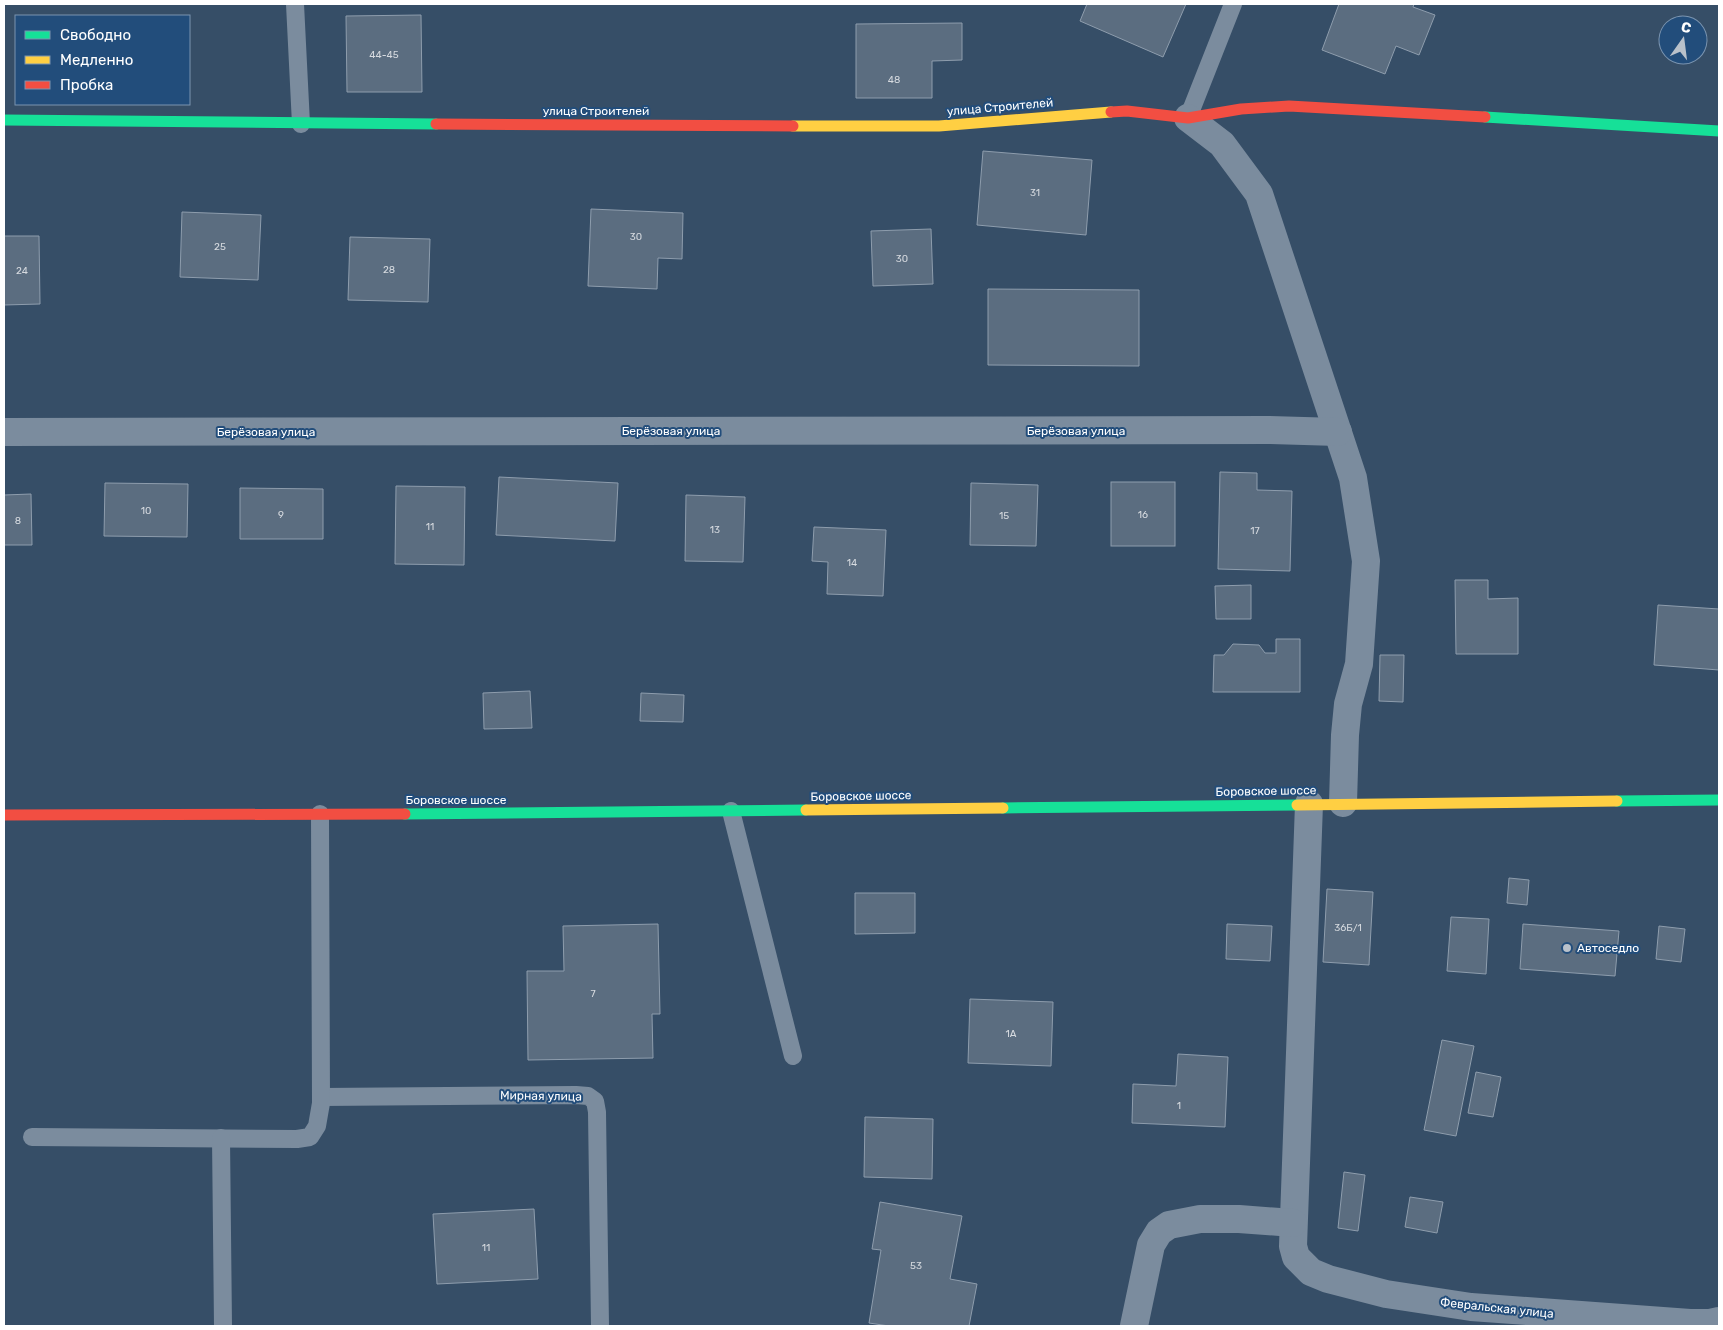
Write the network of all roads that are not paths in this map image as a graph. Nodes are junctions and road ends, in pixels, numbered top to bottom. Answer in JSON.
{"nodes":[{"id":1,"x":295,"y":4,"type":"edge"},
{"id":2,"x":1233,"y":4,"type":"edge"},
{"id":3,"x":1188,"y":118,"type":"junction"},
{"id":4,"x":4,"y":120,"type":"edge"},
{"id":5,"x":301,"y":124,"type":"junction"},
{"id":6,"x":1719,"y":131,"type":"edge"},
{"id":7,"x":4,"y":432,"type":"edge"},
{"id":8,"x":1338,"y":432,"type":"junction"},
{"id":9,"x":1719,"y":800,"type":"edge"},
{"id":10,"x":1343,"y":803,"type":"junction"},
{"id":11,"x":1309,"y":804,"type":"junction"},
{"id":12,"x":731,"y":811,"type":"junction"},
{"id":13,"x":320,"y":814,"type":"junction"},
{"id":14,"x":4,"y":815,"type":"edge"},
{"id":15,"x":793,"y":1056,"type":"dead end"},
{"id":16,"x":321,"y":1097,"type":"junction"},
{"id":17,"x":32,"y":1137,"type":"dead end"},
{"id":18,"x":221,"y":1138,"type":"junction"},
{"id":19,"x":1293,"y":1234,"type":"junction"},
{"id":20,"x":1719,"y":1321,"type":"edge"},
{"id":21,"x":223,"y":1326,"type":"edge"},
{"id":22,"x":600,"y":1326,"type":"edge"},
{"id":23,"x":1134,"y":1326,"type":"edge"}],
"edges":[{"from":1,"to":5,"type":"lane"},
{"from":2,"to":3,"type":"lane"},
{"from":3,"to":5,"type":"main road","name":"улица Строителей"},
{"from":3,"to":6,"type":"main road","name":"улица Строителей"},
{"from":3,"to":8,"type":"street"},
{"from":4,"to":5,"type":"main road","name":"улица Строителей"},
{"from":7,"to":8,"type":"street","name":"Берёзовая улица"},
{"from":8,"to":10,"type":"street"},
{"from":9,"to":10,"type":"main road","name":"Боровское шоссе"},
{"from":10,"to":11,"type":"main road","name":"Боровское шоссе"},
{"from":11,"to":12,"type":"main road","name":"Боровское шоссе"},
{"from":11,"to":19,"type":"street"},
{"from":12,"to":13,"type":"main road","name":"Боровское шоссе"},
{"from":12,"to":15,"type":"lane"},
{"from":13,"to":14,"type":"main road","name":"Боровское шоссе"},
{"from":13,"to":16,"type":"lane"},
{"from":16,"to":18,"type":"lane"},
{"from":16,"to":22,"type":"lane","name":"Мирная улица"},
{"from":17,"to":18,"type":"lane"},
{"from":18,"to":21,"type":"lane"},
{"from":19,"to":20,"type":"street","name":"Февральская улица"},
{"from":19,"to":23,"type":"street"}]}
